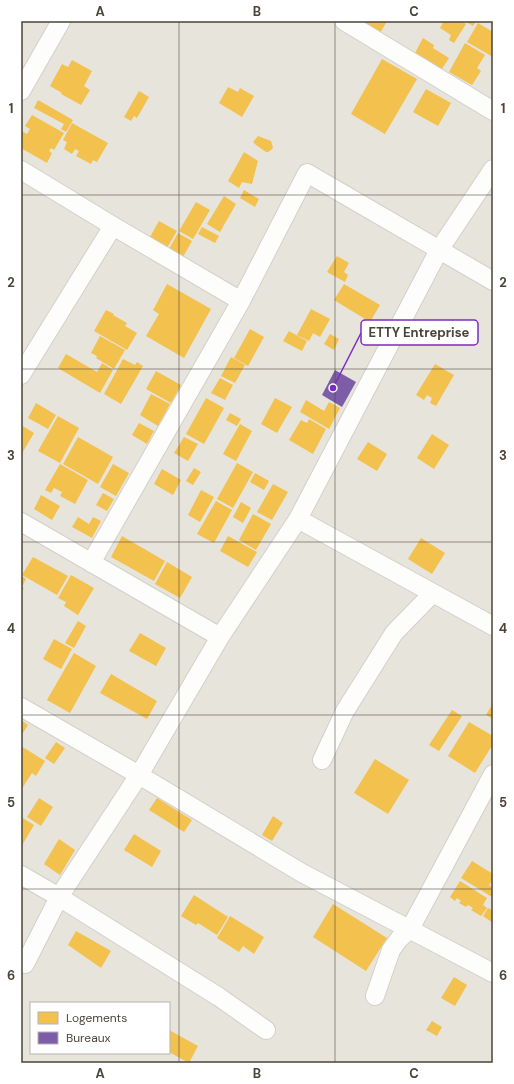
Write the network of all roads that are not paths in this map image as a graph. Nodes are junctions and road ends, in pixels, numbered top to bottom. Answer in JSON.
{"nodes":[{"id":1,"x":61,"y":21,"type":"edge"},
{"id":2,"x":344,"y":21,"type":"edge"},
{"id":3,"x":21,"y":91,"type":"edge"},
{"id":4,"x":493,"y":111,"type":"edge"},
{"id":5,"x":493,"y":169,"type":"edge"},
{"id":6,"x":21,"y":170,"type":"edge"},
{"id":7,"x":113,"y":226,"type":"junction"},
{"id":8,"x":438,"y":250,"type":"junction"},
{"id":9,"x":493,"y":281,"type":"edge"},
{"id":10,"x":241,"y":300,"type":"junction"},
{"id":11,"x":21,"y":375,"type":"edge"},
{"id":12,"x":298,"y":519,"type":"junction"},
{"id":13,"x":21,"y":522,"type":"edge"},
{"id":14,"x":91,"y":563,"type":"junction"},
{"id":15,"x":433,"y":593,"type":"junction"},
{"id":16,"x":493,"y":626,"type":"edge"},
{"id":17,"x":220,"y":638,"type":"junction"},
{"id":18,"x":21,"y":707,"type":"edge"},
{"id":19,"x":322,"y":760,"type":"dead end"},
{"id":20,"x":493,"y":774,"type":"edge"},
{"id":21,"x":139,"y":775,"type":"junction"},
{"id":22,"x":21,"y":875,"type":"edge"},
{"id":23,"x":59,"y":897,"type":"junction"},
{"id":24,"x":410,"y":929,"type":"junction"},
{"id":25,"x":25,"y":964,"type":"dead end"},
{"id":26,"x":493,"y":973,"type":"edge"},
{"id":27,"x":375,"y":996,"type":"dead end"},
{"id":28,"x":266,"y":1030,"type":"dead end"}],
"edges":[{"from":1,"to":3,"type":"street"},
{"from":2,"to":4,"type":"street"},
{"from":5,"to":8,"type":"street"},
{"from":6,"to":7,"type":"street"},
{"from":7,"to":10,"type":"street"},
{"from":7,"to":11,"type":"street"},
{"from":8,"to":9,"type":"street"},
{"from":8,"to":10,"type":"street"},
{"from":8,"to":12,"type":"street"},
{"from":10,"to":14,"type":"street"},
{"from":12,"to":15,"type":"street"},
{"from":12,"to":17,"type":"street"},
{"from":13,"to":14,"type":"street"},
{"from":14,"to":17,"type":"street"},
{"from":15,"to":16,"type":"street"},
{"from":15,"to":19,"type":"street"},
{"from":17,"to":21,"type":"street"},
{"from":18,"to":21,"type":"street"},
{"from":20,"to":24,"type":"street"},
{"from":21,"to":23,"type":"street"},
{"from":21,"to":24,"type":"street"},
{"from":22,"to":23,"type":"street"},
{"from":23,"to":25,"type":"street"},
{"from":23,"to":28,"type":"street"},
{"from":24,"to":26,"type":"street"},
{"from":24,"to":27,"type":"street"}]}
